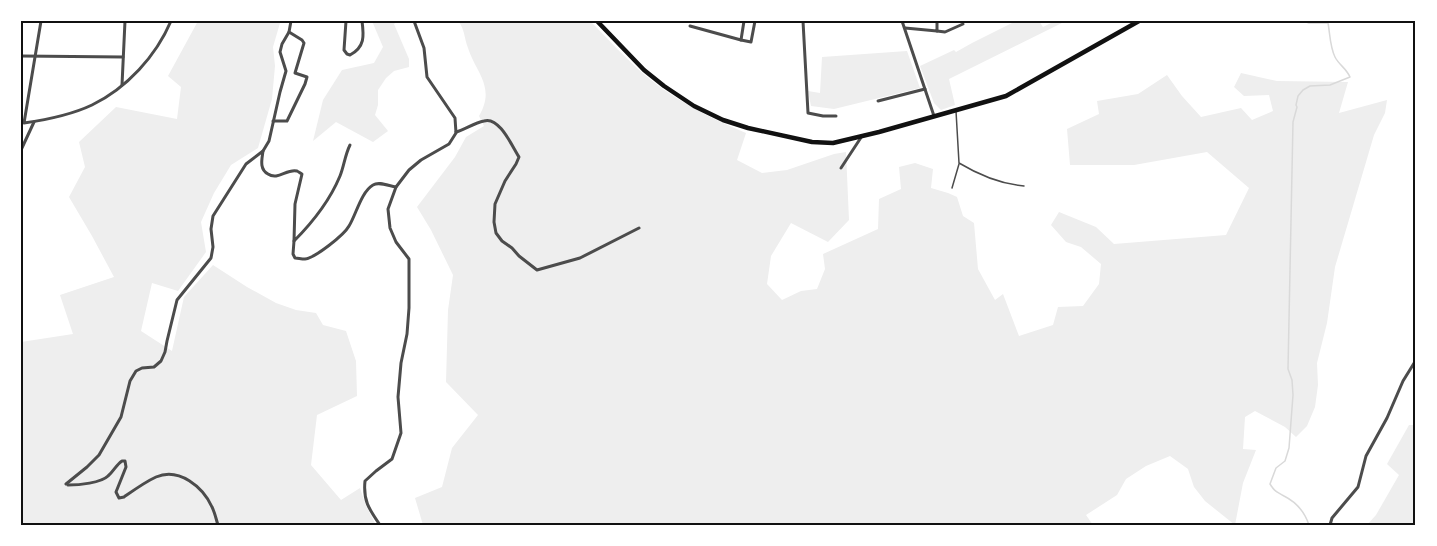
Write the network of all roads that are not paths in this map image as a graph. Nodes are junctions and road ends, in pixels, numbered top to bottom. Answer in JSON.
{"nodes":[{"id":1,"x":41,"y":21,"type":"edge"},
{"id":2,"x":125,"y":21,"type":"edge"},
{"id":3,"x":171,"y":21,"type":"edge"},
{"id":4,"x":291,"y":21,"type":"edge"},
{"id":5,"x":346,"y":21,"type":"edge"},
{"id":6,"x":362,"y":21,"type":"edge"},
{"id":7,"x":414,"y":21,"type":"edge"},
{"id":8,"x":597,"y":21,"type":"edge"},
{"id":9,"x":744,"y":21,"type":"edge"},
{"id":10,"x":755,"y":21,"type":"edge"},
{"id":11,"x":803,"y":21,"type":"edge"},
{"id":12,"x":902,"y":21,"type":"edge"},
{"id":13,"x":937,"y":21,"type":"edge"},
{"id":14,"x":1139,"y":21,"type":"edge"},
{"id":15,"x":963,"y":24,"type":"dead end"},
{"id":16,"x":690,"y":26,"type":"dead end"},
{"id":17,"x":905,"y":28,"type":"junction"},
{"id":18,"x":937,"y":31,"type":"junction"},
{"id":19,"x":289,"y":32,"type":"junction"},
{"id":20,"x":741,"y":40,"type":"junction"},
{"id":21,"x":21,"y":56,"type":"edge"},
{"id":22,"x":36,"y":57,"type":"junction"},
{"id":23,"x":123,"y":57,"type":"junction"},
{"id":24,"x":122,"y":85,"type":"junction"},
{"id":25,"x":925,"y":89,"type":"junction"},
{"id":26,"x":878,"y":101,"type":"dead end"},
{"id":27,"x":956,"y":110,"type":"junction"},
{"id":28,"x":836,"y":116,"type":"dead end"},
{"id":29,"x":934,"y":116,"type":"junction"},
{"id":30,"x":273,"y":121,"type":"junction"},
{"id":31,"x":34,"y":122,"type":"junction"},
{"id":32,"x":456,"y":132,"type":"junction"},
{"id":33,"x":862,"y":136,"type":"junction"},
{"id":34,"x":350,"y":145,"type":"dead end"},
{"id":35,"x":21,"y":150,"type":"edge"},
{"id":36,"x":263,"y":151,"type":"junction"},
{"id":37,"x":959,"y":164,"type":"junction"},
{"id":38,"x":841,"y":168,"type":"dead end"},
{"id":39,"x":1024,"y":186,"type":"dead end"},
{"id":40,"x":396,"y":187,"type":"junction"},
{"id":41,"x":952,"y":188,"type":"dead end"},
{"id":42,"x":639,"y":228,"type":"dead end"},
{"id":43,"x":294,"y":241,"type":"junction"},
{"id":44,"x":1416,"y":360,"type":"edge"},
{"id":45,"x":218,"y":525,"type":"edge"},
{"id":46,"x":380,"y":525,"type":"edge"},
{"id":47,"x":1330,"y":525,"type":"edge"}],
"edges":[{"from":1,"to":22,"type":"street"},
{"from":2,"to":23,"type":"street"},
{"from":3,"to":24,"type":"street"},
{"from":4,"to":19,"type":"street"},
{"from":5,"to":6,"type":"street"},
{"from":7,"to":32,"type":"street"},
{"from":8,"to":33,"type":"main road"},
{"from":9,"to":20,"type":"street"},
{"from":10,"to":20,"type":"street"},
{"from":11,"to":28,"type":"street"},
{"from":12,"to":17,"type":"street"},
{"from":13,"to":18,"type":"street"},
{"from":14,"to":27,"type":"main road"},
{"from":15,"to":18,"type":"street"},
{"from":16,"to":20,"type":"street"},
{"from":17,"to":18,"type":"street"},
{"from":17,"to":25,"type":"street"},
{"from":19,"to":30,"type":"street"},
{"from":19,"to":30,"type":"street"},
{"from":21,"to":22,"type":"street"},
{"from":22,"to":23,"type":"street"},
{"from":22,"to":31,"type":"street"},
{"from":23,"to":24,"type":"street"},
{"from":24,"to":31,"type":"street"},
{"from":25,"to":26,"type":"street"},
{"from":25,"to":29,"type":"street"},
{"from":27,"to":29,"type":"main road"},
{"from":27,"to":37,"type":"lane"},
{"from":29,"to":33,"type":"main road"},
{"from":30,"to":36,"type":"street"},
{"from":31,"to":35,"type":"street"},
{"from":32,"to":40,"type":"street"},
{"from":32,"to":42,"type":"street"},
{"from":33,"to":38,"type":"street"},
{"from":34,"to":43,"type":"street"},
{"from":36,"to":43,"type":"street"},
{"from":36,"to":45,"type":"street"},
{"from":37,"to":39,"type":"lane"},
{"from":37,"to":41,"type":"lane"},
{"from":40,"to":43,"type":"street"},
{"from":40,"to":46,"type":"street"},
{"from":44,"to":47,"type":"street"}]}
